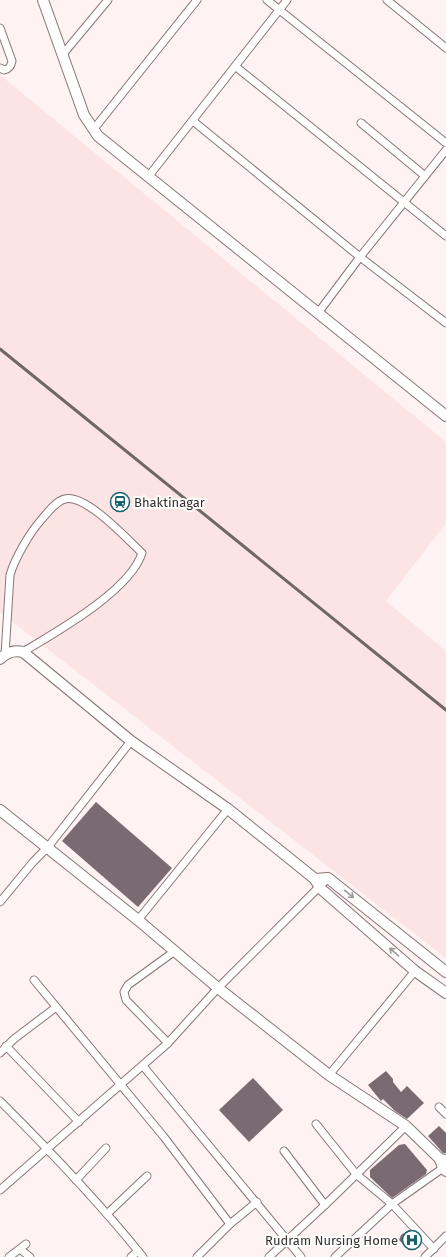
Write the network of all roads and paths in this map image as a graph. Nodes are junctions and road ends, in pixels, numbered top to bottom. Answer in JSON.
{"nodes":[{"id":1,"x":42,"y":0,"type":"edge"},
{"id":2,"x":108,"y":0,"type":"edge"},
{"id":3,"x":197,"y":0,"type":"edge"},
{"id":4,"x":267,"y":0,"type":"edge"},
{"id":5,"x":287,"y":0,"type":"edge"},
{"id":6,"x":387,"y":0,"type":"edge"},
{"id":7,"x":279,"y":10,"type":"junction"},
{"id":8,"x":0,"y":28,"type":"edge"},
{"id":9,"x":446,"y":48,"type":"edge"},
{"id":10,"x":63,"y":54,"type":"junction"},
{"id":11,"x":235,"y":66,"type":"junction"},
{"id":12,"x":0,"y":68,"type":"edge"},
{"id":13,"x":193,"y":122,"type":"junction"},
{"id":14,"x":361,"y":123,"type":"dead end"},
{"id":15,"x":93,"y":130,"type":"junction"},
{"id":16,"x":446,"y":143,"type":"edge"},
{"id":17,"x":446,"y":150,"type":"edge"},
{"id":18,"x":425,"y":176,"type":"junction"},
{"id":19,"x":148,"y":177,"type":"junction"},
{"id":20,"x":404,"y":202,"type":"junction"},
{"id":21,"x":446,"y":236,"type":"edge"},
{"id":22,"x":360,"y":257,"type":"junction"},
{"id":23,"x":318,"y":313,"type":"junction"},
{"id":24,"x":445,"y":320,"type":"edge"},
{"id":25,"x":446,"y":416,"type":"edge"},
{"id":26,"x":23,"y":652,"type":"junction"},
{"id":27,"x":2,"y":657,"type":"edge"},
{"id":28,"x":131,"y":741,"type":"junction"},
{"id":29,"x":228,"y":809,"type":"junction"},
{"id":30,"x":0,"y":810,"type":"edge"},
{"id":31,"x":48,"y":847,"type":"junction"},
{"id":32,"x":318,"y":883,"type":"junction"},
{"id":33,"x":0,"y":902,"type":"edge"},
{"id":34,"x":138,"y":920,"type":"junction"},
{"id":35,"x":175,"y":951,"type":"junction"},
{"id":36,"x":415,"y":970,"type":"junction"},
{"id":37,"x":446,"y":972,"type":"edge"},
{"id":38,"x":34,"y":980,"type":"dead end"},
{"id":39,"x":218,"y":988,"type":"junction"},
{"id":40,"x":446,"y":994,"type":"edge"},
{"id":41,"x":55,"y":1008,"type":"junction"},
{"id":42,"x":168,"y":1043,"type":"junction"},
{"id":43,"x":6,"y":1046,"type":"junction"},
{"id":44,"x":0,"y":1053,"type":"edge"},
{"id":45,"x":143,"y":1066,"type":"junction"},
{"id":46,"x":329,"y":1075,"type":"junction"},
{"id":47,"x":122,"y":1085,"type":"junction"},
{"id":48,"x":0,"y":1101,"type":"edge"},
{"id":49,"x":439,"y":1107,"type":"dead end"},
{"id":50,"x":446,"y":1114,"type":"edge"},
{"id":51,"x":79,"y":1122,"type":"junction"},
{"id":52,"x":316,"y":1124,"type":"dead end"},
{"id":53,"x":406,"y":1126,"type":"junction"},
{"id":54,"x":106,"y":1148,"type":"dead end"},
{"id":55,"x":49,"y":1149,"type":"junction"},
{"id":56,"x":284,"y":1151,"type":"dead end"},
{"id":57,"x":444,"y":1165,"type":"edge"},
{"id":58,"x":356,"y":1174,"type":"junction"},
{"id":59,"x":147,"y":1176,"type":"dead end"},
{"id":60,"x":76,"y":1180,"type":"junction"},
{"id":61,"x":0,"y":1190,"type":"edge"},
{"id":62,"x":257,"y":1202,"type":"junction"},
{"id":63,"x":392,"y":1204,"type":"junction"},
{"id":64,"x":325,"y":1205,"type":"junction"},
{"id":65,"x":108,"y":1214,"type":"junction"},
{"id":66,"x":230,"y":1224,"type":"junction"},
{"id":67,"x":446,"y":1236,"type":"edge"},
{"id":68,"x":288,"y":1241,"type":"junction"},
{"id":69,"x":434,"y":1249,"type":"junction"},
{"id":70,"x":138,"y":1251,"type":"junction"},
{"id":71,"x":9,"y":1257,"type":"edge"},
{"id":72,"x":30,"y":1257,"type":"edge"},
{"id":73,"x":131,"y":1257,"type":"edge"},
{"id":74,"x":143,"y":1257,"type":"edge"},
{"id":75,"x":197,"y":1257,"type":"edge"},
{"id":76,"x":269,"y":1257,"type":"edge"},
{"id":77,"x":300,"y":1257,"type":"edge"},
{"id":78,"x":335,"y":1257,"type":"edge"},
{"id":79,"x":425,"y":1257,"type":"edge"}],
"edges":[{"from":1,"to":10,"type":"street"},
{"from":2,"to":10,"type":"street"},
{"from":3,"to":15,"type":"street"},
{"from":4,"to":7,"type":"street"},
{"from":5,"to":7,"type":"street"},
{"from":6,"to":9,"type":"street"},
{"from":7,"to":11,"type":"street"},
{"from":7,"to":16,"type":"street"},
{"from":8,"to":12,"type":"street"},
{"from":10,"to":15,"type":"street"},
{"from":11,"to":13,"type":"street"},
{"from":11,"to":20,"type":"street"},
{"from":13,"to":19,"type":"street"},
{"from":13,"to":22,"type":"street"},
{"from":14,"to":18,"type":"street"},
{"from":15,"to":19,"type":"street"},
{"from":17,"to":18,"type":"street"},
{"from":18,"to":20,"type":"street"},
{"from":19,"to":23,"type":"street"},
{"from":20,"to":21,"type":"street"},
{"from":20,"to":22,"type":"street"},
{"from":22,"to":23,"type":"street"},
{"from":22,"to":24,"type":"street"},
{"from":23,"to":25,"type":"street"},
{"from":26,"to":27,"type":"street"},
{"from":26,"to":27,"type":"street"},
{"from":26,"to":28,"type":"street"},
{"from":28,"to":29,"type":"street"},
{"from":28,"to":31,"type":"street"},
{"from":29,"to":32,"type":"street"},
{"from":29,"to":34,"type":"street"},
{"from":30,"to":31,"type":"street"},
{"from":31,"to":33,"type":"street"},
{"from":31,"to":34,"type":"street"},
{"from":36,"to":32,"type":"street","one_way":true},
{"from":32,"to":37,"type":"street","one_way":true},
{"from":32,"to":39,"type":"street"},
{"from":34,"to":35,"type":"street"},
{"from":35,"to":39,"type":"street"},
{"from":35,"to":42,"type":"street"},
{"from":36,"to":40,"type":"street"},
{"from":36,"to":46,"type":"street"},
{"from":38,"to":41,"type":"street"},
{"from":39,"to":42,"type":"street"},
{"from":39,"to":46,"type":"street"},
{"from":41,"to":43,"type":"street"},
{"from":41,"to":47,"type":"street"},
{"from":42,"to":45,"type":"street"},
{"from":43,"to":44,"type":"street"},
{"from":43,"to":51,"type":"street"},
{"from":45,"to":47,"type":"street"},
{"from":45,"to":62,"type":"street"},
{"from":46,"to":53,"type":"street"},
{"from":47,"to":51,"type":"street"},
{"from":47,"to":66,"type":"street"},
{"from":48,"to":55,"type":"street"},
{"from":49,"to":50,"type":"street"},
{"from":51,"to":55,"type":"street"},
{"from":52,"to":58,"type":"street"},
{"from":53,"to":57,"type":"street"},
{"from":53,"to":58,"type":"street"},
{"from":54,"to":60,"type":"street"},
{"from":55,"to":60,"type":"street"},
{"from":55,"to":61,"type":"street"},
{"from":56,"to":64,"type":"street"},
{"from":57,"to":63,"type":"street"},
{"from":58,"to":63,"type":"street"},
{"from":58,"to":64,"type":"street"},
{"from":59,"to":65,"type":"street"},
{"from":60,"to":65,"type":"street"},
{"from":62,"to":66,"type":"street"},
{"from":62,"to":68,"type":"street"},
{"from":63,"to":69,"type":"street"},
{"from":63,"to":78,"type":"street"},
{"from":64,"to":68,"type":"street"},
{"from":65,"to":70,"type":"street"},
{"from":66,"to":75,"type":"street"},
{"from":67,"to":69,"type":"street"},
{"from":68,"to":76,"type":"street"},
{"from":68,"to":77,"type":"street"},
{"from":69,"to":79,"type":"street"},
{"from":70,"to":73,"type":"street"},
{"from":70,"to":74,"type":"street"},
{"from":71,"to":72,"type":"street"}]}
